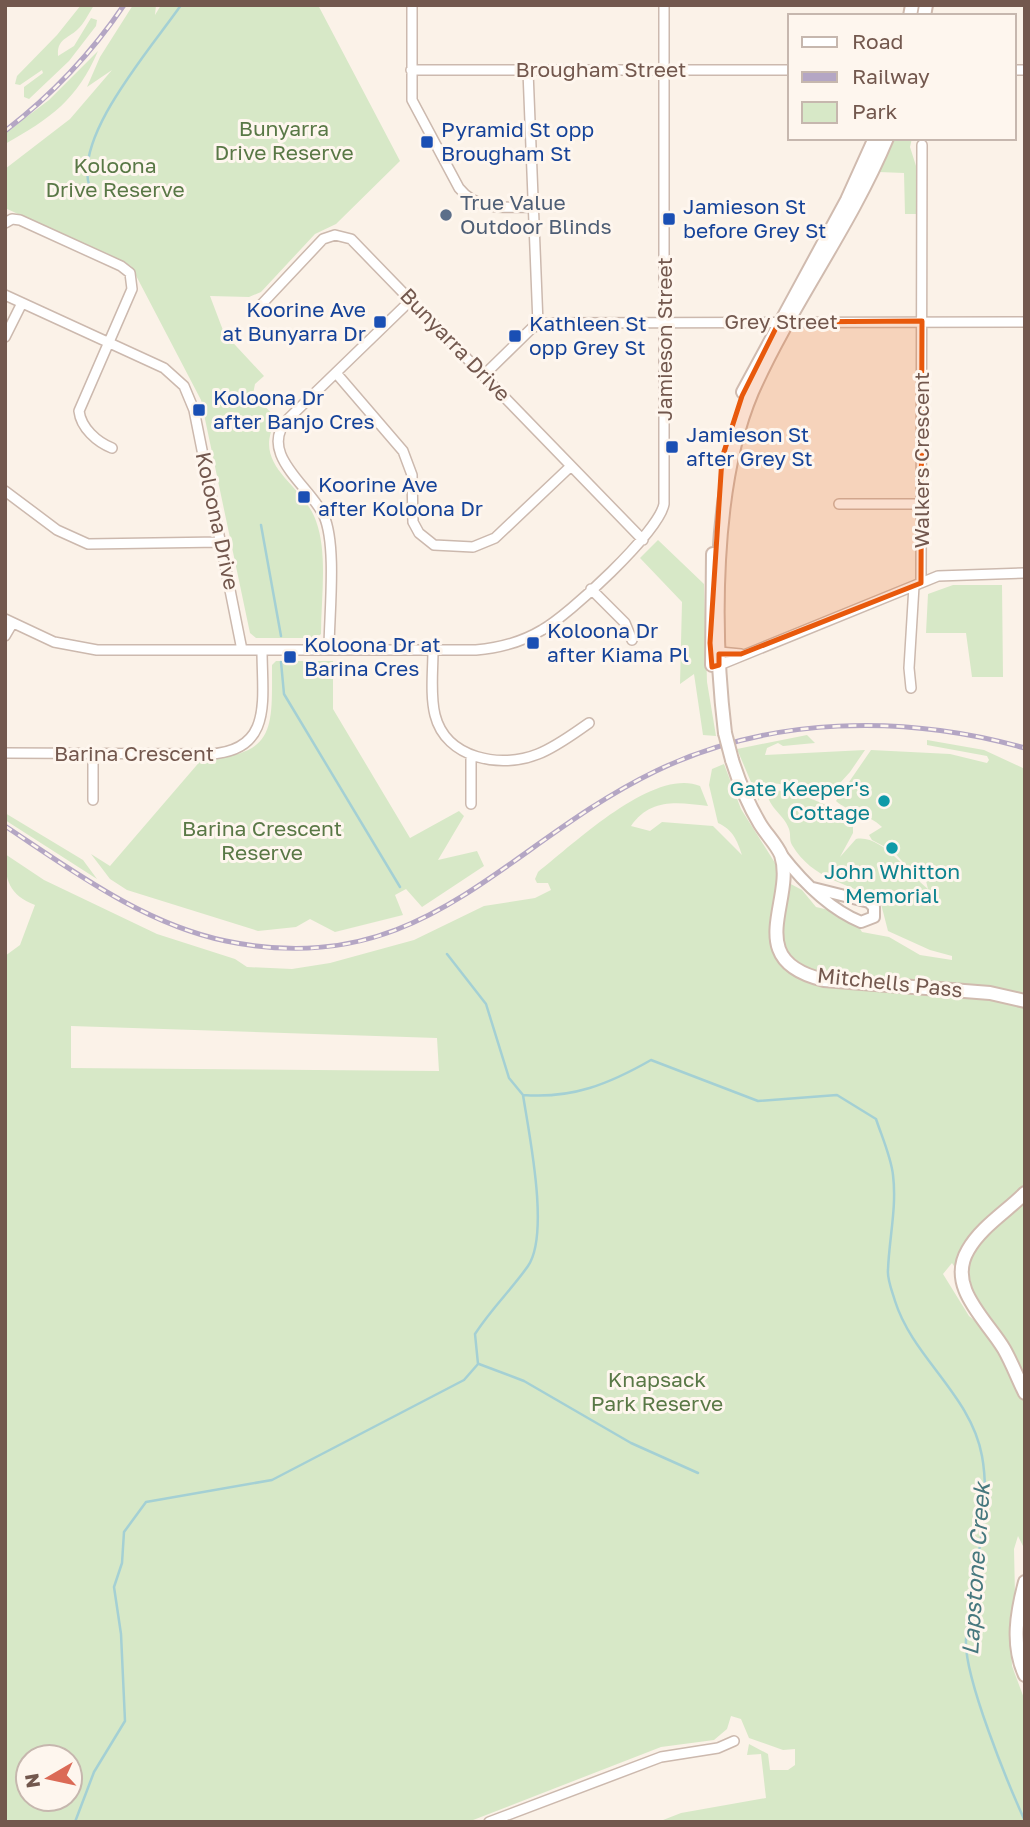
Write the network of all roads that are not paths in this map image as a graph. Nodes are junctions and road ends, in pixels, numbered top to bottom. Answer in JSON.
{"nodes":[{"id":1,"x":412,"y":5,"type":"edge"},
{"id":2,"x":664,"y":5,"type":"edge"},
{"id":3,"x":788,"y":69,"type":"edge"},
{"id":4,"x":411,"y":70,"type":"junction"},
{"id":5,"x":528,"y":71,"type":"junction"},
{"id":6,"x":664,"y":71,"type":"junction"},
{"id":7,"x":874,"y":140,"type":"edge"},
{"id":8,"x":886,"y":140,"type":"edge"},
{"id":9,"x":922,"y":145,"type":"dead end"},
{"id":10,"x":535,"y":207,"type":"junction"},
{"id":11,"x":5,"y":223,"type":"edge"},
{"id":12,"x":5,"y":295,"type":"edge"},
{"id":13,"x":412,"y":299,"type":"junction"},
{"id":14,"x":22,"y":303,"type":"junction"},
{"id":15,"x":261,"y":306,"type":"dead end"},
{"id":16,"x":922,"y":321,"type":"junction"},
{"id":17,"x":1025,"y":321,"type":"edge"},
{"id":18,"x":784,"y":322,"type":"junction"},
{"id":19,"x":665,"y":323,"type":"junction"},
{"id":20,"x":538,"y":324,"type":"junction"},
{"id":21,"x":5,"y":337,"type":"edge"},
{"id":22,"x":108,"y":342,"type":"junction"},
{"id":23,"x":336,"y":373,"type":"junction"},
{"id":24,"x":484,"y":374,"type":"junction"},
{"id":25,"x":112,"y":448,"type":"dead end"},
{"id":26,"x":571,"y":466,"type":"junction"},
{"id":27,"x":5,"y":491,"type":"edge"},
{"id":28,"x":839,"y":504,"type":"dead end"},
{"id":29,"x":923,"y":505,"type":"junction"},
{"id":30,"x":643,"y":540,"type":"junction"},
{"id":31,"x":220,"y":542,"type":"junction"},
{"id":32,"x":1025,"y":573,"type":"edge"},
{"id":33,"x":917,"y":584,"type":"junction"},
{"id":34,"x":592,"y":589,"type":"junction"},
{"id":35,"x":9,"y":622,"type":"edge"},
{"id":36,"x":5,"y":636,"type":"edge"},
{"id":37,"x":632,"y":640,"type":"dead end"},
{"id":38,"x":242,"y":650,"type":"junction"},
{"id":39,"x":262,"y":650,"type":"junction"},
{"id":40,"x":329,"y":650,"type":"junction"},
{"id":41,"x":433,"y":650,"type":"junction"},
{"id":42,"x":717,"y":662,"type":"junction"},
{"id":43,"x":912,"y":688,"type":"dead end"},
{"id":44,"x":589,"y":723,"type":"dead end"},
{"id":45,"x":5,"y":753,"type":"edge"},
{"id":46,"x":93,"y":754,"type":"junction"},
{"id":47,"x":471,"y":756,"type":"junction"},
{"id":48,"x":93,"y":800,"type":"dead end"},
{"id":49,"x":471,"y":804,"type":"dead end"},
{"id":50,"x":780,"y":853,"type":"junction"},
{"id":51,"x":813,"y":888,"type":"junction"},
{"id":52,"x":1025,"y":1001,"type":"edge"},
{"id":53,"x":1025,"y":1193,"type":"edge"},
{"id":54,"x":1025,"y":1393,"type":"edge"},
{"id":55,"x":1025,"y":1582,"type":"edge"},
{"id":56,"x":1025,"y":1675,"type":"edge"},
{"id":57,"x":734,"y":1741,"type":"dead end"},
{"id":58,"x":489,"y":1822,"type":"edge"}],
"edges":[{"from":1,"to":4,"type":"street"},
{"from":2,"to":6,"type":"street","name":"Jamieson Street"},
{"from":3,"to":6,"type":"street","name":"Brougham Street"},
{"from":4,"to":5,"type":"street","name":"Brougham Street"},
{"from":4,"to":10,"type":"street"},
{"from":5,"to":6,"type":"street","name":"Brougham Street"},
{"from":5,"to":10,"type":"street"},
{"from":6,"to":19,"type":"street","name":"Jamieson Street"},
{"from":7,"to":18,"type":"main road"},
{"from":8,"to":18,"type":"main road"},
{"from":9,"to":16,"type":"street","name":"Walkers Crescent"},
{"from":10,"to":20,"type":"street"},
{"from":11,"to":22,"type":"street"},
{"from":12,"to":14,"type":"street","name":"Koloona Drive"},
{"from":13,"to":15,"type":"street","name":"Bunyarra Drive"},
{"from":13,"to":23,"type":"street"},
{"from":13,"to":24,"type":"street","name":"Bunyarra Drive"},
{"from":14,"to":21,"type":"street"},
{"from":14,"to":22,"type":"street","name":"Koloona Drive"},
{"from":16,"to":17,"type":"street","name":"Grey Street"},
{"from":16,"to":18,"type":"street","name":"Grey Street"},
{"from":16,"to":29,"type":"street","name":"Walkers Crescent"},
{"from":18,"to":19,"type":"street","name":"Grey Street"},
{"from":18,"to":42,"type":"main road"},
{"from":19,"to":20,"type":"street","name":"Grey Street"},
{"from":19,"to":30,"type":"street","name":"Jamieson Street"},
{"from":20,"to":24,"type":"street"},
{"from":22,"to":25,"type":"street"},
{"from":22,"to":31,"type":"street","name":"Koloona Drive"},
{"from":23,"to":26,"type":"street"},
{"from":23,"to":40,"type":"street"},
{"from":24,"to":26,"type":"street","name":"Bunyarra Drive"},
{"from":26,"to":30,"type":"street","name":"Bunyarra Drive"},
{"from":27,"to":31,"type":"street"},
{"from":28,"to":29,"type":"street"},
{"from":29,"to":33,"type":"street","name":"Walkers Crescent"},
{"from":30,"to":34,"type":"street"},
{"from":31,"to":38,"type":"street","name":"Koloona Drive"},
{"from":32,"to":33,"type":"street"},
{"from":33,"to":42,"type":"street"},
{"from":33,"to":43,"type":"street","name":"Walkers Crescent"},
{"from":34,"to":37,"type":"street"},
{"from":34,"to":41,"type":"street"},
{"from":35,"to":36,"type":"street"},
{"from":35,"to":38,"type":"street"},
{"from":38,"to":39,"type":"street"},
{"from":39,"to":40,"type":"street"},
{"from":39,"to":46,"type":"street","name":"Barina Crescent"},
{"from":40,"to":41,"type":"street"},
{"from":41,"to":47,"type":"street"},
{"from":42,"to":50,"type":"main road","bridge":true},
{"from":44,"to":47,"type":"street"},
{"from":45,"to":46,"type":"street","name":"Barina Crescent"},
{"from":46,"to":48,"type":"street"},
{"from":47,"to":49,"type":"street"},
{"from":50,"to":51,"type":"street"},
{"from":50,"to":52,"type":"main road","name":"Mitchells Pass"},
{"from":51,"to":51,"type":"street"},
{"from":53,"to":54,"type":"main road"},
{"from":55,"to":56,"type":"main road"},
{"from":57,"to":58,"type":"street"}]}
